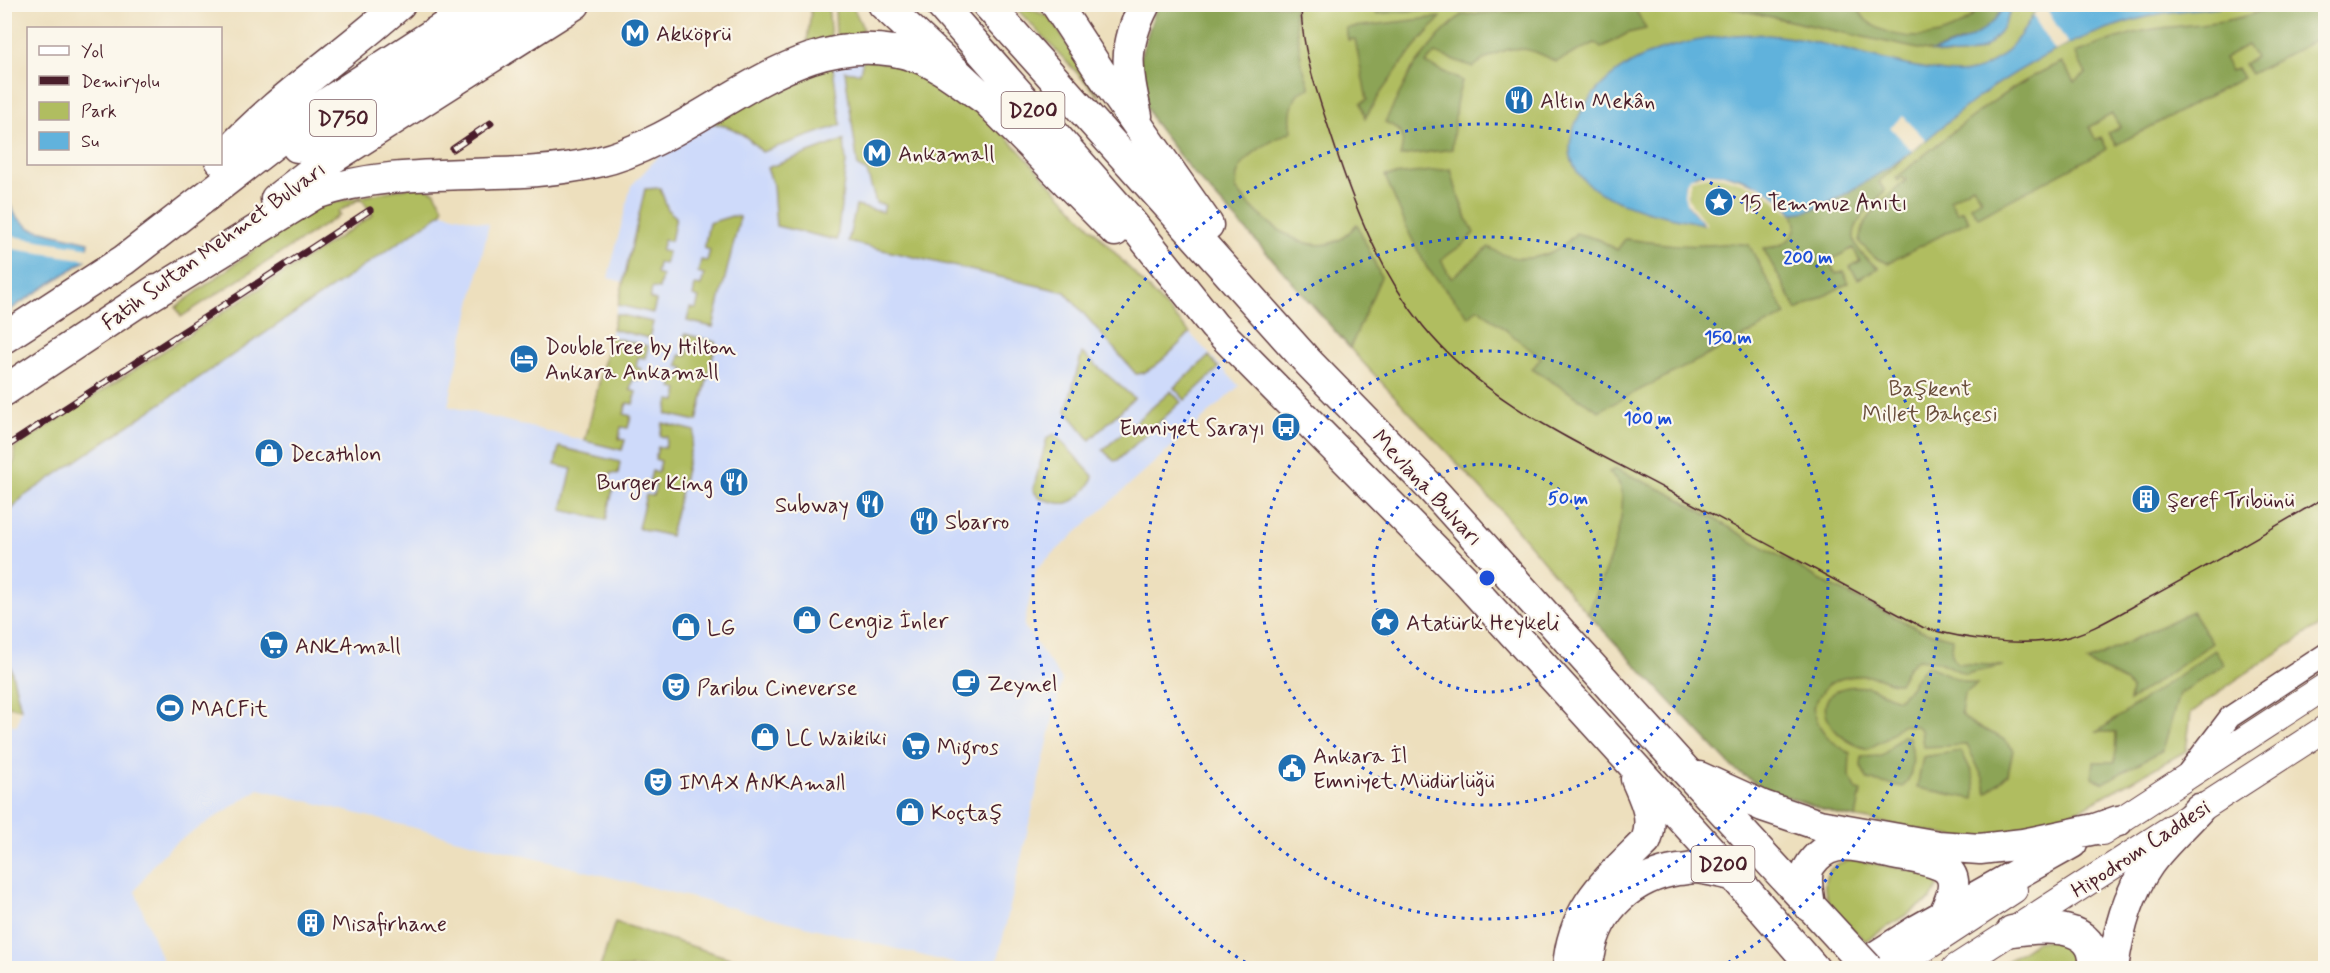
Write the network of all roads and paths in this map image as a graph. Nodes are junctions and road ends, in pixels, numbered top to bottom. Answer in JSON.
{"nodes":[{"id":1,"x":400,"y":4,"type":"edge"},
{"id":2,"x":479,"y":4,"type":"edge"},
{"id":3,"x":525,"y":4,"type":"edge"},
{"id":4,"x":575,"y":4,"type":"edge"},
{"id":5,"x":883,"y":4,"type":"edge"},
{"id":6,"x":940,"y":4,"type":"edge"},
{"id":7,"x":987,"y":4,"type":"edge"},
{"id":8,"x":1056,"y":4,"type":"edge"},
{"id":9,"x":1144,"y":4,"type":"edge"},
{"id":10,"x":986,"y":100,"type":"junction"},
{"id":11,"x":1140,"y":130,"type":"junction"},
{"id":12,"x":222,"y":158,"type":"edge"},
{"id":13,"x":216,"y":165,"type":"edge"},
{"id":14,"x":162,"y":232,"type":"junction"},
{"id":15,"x":142,"y":301,"type":"junction"},
{"id":16,"x":1214,"y":326,"type":"junction"},
{"id":17,"x":4,"y":338,"type":"edge"},
{"id":18,"x":1309,"y":363,"type":"junction"},
{"id":19,"x":4,"y":391,"type":"edge"},
{"id":20,"x":2325,"y":654,"type":"edge"},
{"id":21,"x":2325,"y":686,"type":"edge"},
{"id":22,"x":2325,"y":729,"type":"edge"},
{"id":23,"x":1629,"y":762,"type":"junction"},
{"id":24,"x":1686,"y":771,"type":"junction"},
{"id":25,"x":2183,"y":779,"type":"junction"},
{"id":26,"x":2199,"y":809,"type":"junction"},
{"id":27,"x":2107,"y":825,"type":"junction"},
{"id":28,"x":1733,"y":875,"type":"junction"},
{"id":29,"x":1810,"y":907,"type":"junction"},
{"id":30,"x":1943,"y":916,"type":"junction"},
{"id":31,"x":2012,"y":931,"type":"junction"},
{"id":32,"x":1568,"y":969,"type":"edge"},
{"id":33,"x":1588,"y":969,"type":"edge"},
{"id":34,"x":1814,"y":969,"type":"edge"},
{"id":35,"x":1858,"y":969,"type":"edge"},
{"id":36,"x":1868,"y":969,"type":"edge"},
{"id":37,"x":1895,"y":969,"type":"edge"},
{"id":38,"x":1955,"y":969,"type":"edge"},
{"id":39,"x":2094,"y":969,"type":"edge"},
{"id":40,"x":2113,"y":969,"type":"edge"}],
"edges":[{"from":1,"to":12,"type":"highway"},
{"from":2,"to":14,"type":"highway","name":"Fatih Sultan Mehmet Bulvarı"},
{"from":3,"to":14,"type":"highway","number":"D750"},
{"from":4,"to":15,"type":"highway","name":"Fatih Sultan Mehmet Bulvarı"},
{"from":5,"to":10,"type":"highway"},
{"from":6,"to":16,"type":"highway","name":"Mevlana Bulvarı","number":"D200"},
{"from":7,"to":18,"type":"highway","name":"Mevlana Bulvarı","number":"D200"},
{"from":8,"to":11,"type":"highway"},
{"from":9,"to":11,"type":"highway"},
{"from":10,"to":15,"type":"highway"},
{"from":10,"to":16,"type":"highway"},
{"from":11,"to":18,"type":"highway"},
{"from":13,"to":14,"type":"highway"},
{"from":14,"to":17,"type":"highway","name":"Fatih Sultan Mehmet Bulvarı","number":"D750"},
{"from":15,"to":19,"type":"highway","name":"Fatih Sultan Mehmet Bulvarı"},
{"from":16,"to":23,"type":"highway","name":"Mevlana Bulvarı","number":"D200"},
{"from":18,"to":24,"type":"highway","name":"Mevlana Bulvarı","number":"D200"},
{"from":20,"to":25,"type":"street","name":"Hipodrom Caddesi"},
{"from":21,"to":25,"type":"main road","name":"Hipodrom Caddesi"},
{"from":22,"to":26,"type":"main road","name":"Hipodrom Caddesi"},
{"from":23,"to":28,"type":"highway","name":"Mevlana Bulvarı","number":"D200"},
{"from":23,"to":32,"type":"highway"},
{"from":24,"to":27,"type":"highway"},
{"from":24,"to":29,"type":"highway","name":"Mevlana Bulvarı","number":"D200"},
{"from":25,"to":27,"type":"main road","name":"Hipodrom Caddesi"},
{"from":26,"to":31,"type":"main road","name":"Hipodrom Caddesi"},
{"from":26,"to":40,"type":"highway"},
{"from":27,"to":30,"type":"highway"},
{"from":27,"to":37,"type":"main road","name":"Hipodrom Caddesi"},
{"from":28,"to":33,"type":"highway"},
{"from":28,"to":34,"type":"highway","name":"Mevlana Bulvarı","number":"D200"},
{"from":29,"to":30,"type":"highway"},
{"from":29,"to":36,"type":"highway","name":"Mevlana Bulvarı","number":"D200","bridge":true},
{"from":30,"to":35,"type":"highway"},
{"from":31,"to":38,"type":"main road","name":"Hipodrom Caddesi"},
{"from":31,"to":39,"type":"highway"}]}
